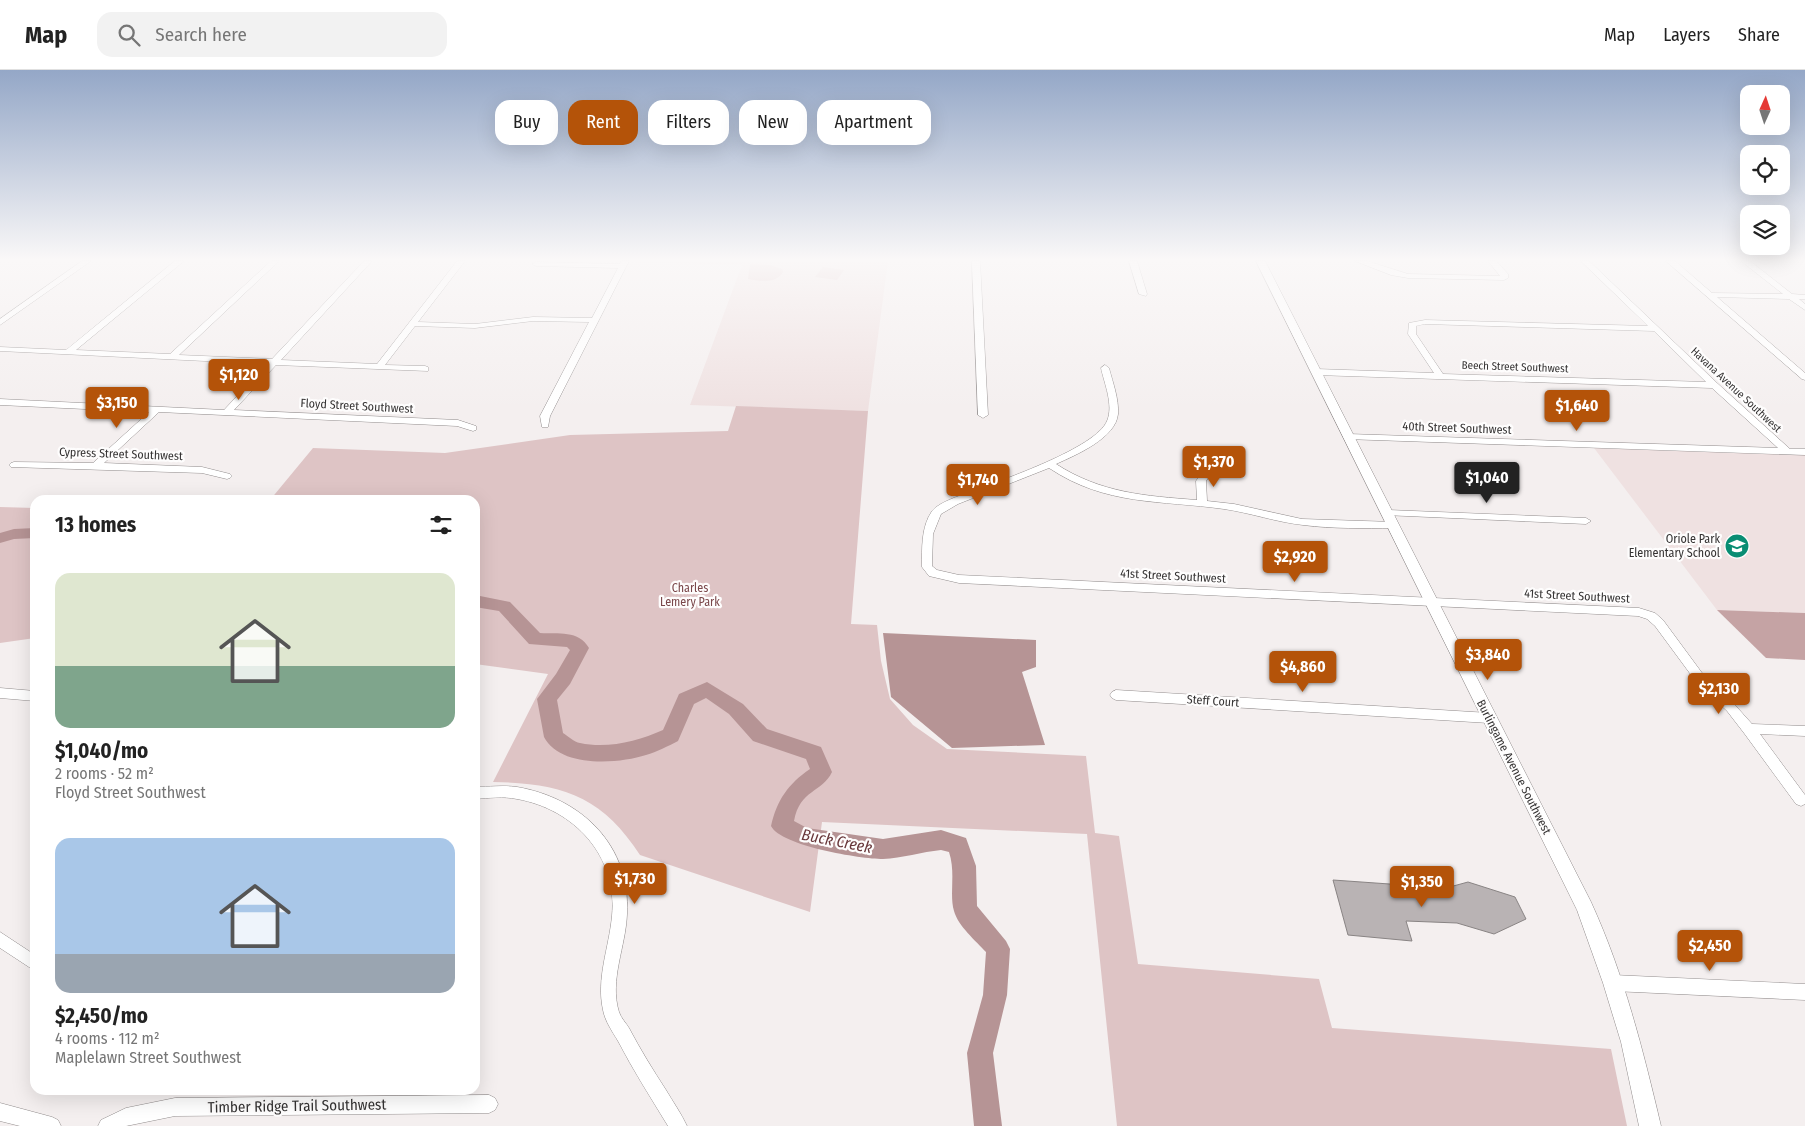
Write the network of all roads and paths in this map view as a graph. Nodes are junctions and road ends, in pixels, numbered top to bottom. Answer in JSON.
{"nodes":[{"id":1,"x":19,"y":310,"type":"edge"},
{"id":2,"x":119,"y":310,"type":"edge"},
{"id":3,"x":222,"y":310,"type":"edge"},
{"id":4,"x":322,"y":310,"type":"edge"},
{"id":5,"x":423,"y":310,"type":"edge"},
{"id":6,"x":599,"y":310,"type":"edge"},
{"id":7,"x":978,"y":310,"type":"edge"},
{"id":8,"x":1285,"y":310,"type":"edge"},
{"id":9,"x":1636,"y":310,"type":"edge"},
{"id":10,"x":1727,"y":310,"type":"edge"},
{"id":11,"x":594,"y":320,"type":"junction"},
{"id":12,"x":0,"y":324,"type":"edge"},
{"id":13,"x":412,"y":324,"type":"junction"},
{"id":14,"x":1654,"y":328,"type":"junction"},
{"id":15,"x":0,"y":349,"type":"edge"},
{"id":16,"x":68,"y":352,"type":"junction"},
{"id":17,"x":171,"y":358,"type":"junction"},
{"id":18,"x":274,"y":362,"type":"junction"},
{"id":19,"x":379,"y":366,"type":"junction"},
{"id":20,"x":1105,"y":368,"type":"dead end"},
{"id":21,"x":425,"y":369,"type":"dead end"},
{"id":22,"x":1316,"y":372,"type":"junction"},
{"id":23,"x":1440,"y":376,"type":"junction"},
{"id":24,"x":1805,"y":377,"type":"edge"},
{"id":25,"x":1714,"y":385,"type":"junction"},
{"id":26,"x":0,"y":402,"type":"edge"},
{"id":27,"x":156,"y":410,"type":"junction"},
{"id":28,"x":227,"y":412,"type":"junction"},
{"id":29,"x":982,"y":415,"type":"dead end"},
{"id":30,"x":545,"y":425,"type":"dead end"},
{"id":31,"x":473,"y":428,"type":"dead end"},
{"id":32,"x":1348,"y":437,"type":"junction"},
{"id":33,"x":1787,"y":451,"type":"junction"},
{"id":34,"x":1805,"y":452,"type":"edge"},
{"id":35,"x":1049,"y":464,"type":"junction"},
{"id":36,"x":14,"y":466,"type":"dead end"},
{"id":37,"x":95,"y":466,"type":"junction"},
{"id":38,"x":1210,"y":468,"type":"dead end"},
{"id":39,"x":226,"y":476,"type":"dead end"},
{"id":40,"x":1202,"y":504,"type":"junction"},
{"id":41,"x":1391,"y":519,"type":"junction"},
{"id":42,"x":1586,"y":521,"type":"dead end"},
{"id":43,"x":1432,"y":603,"type":"junction"},
{"id":44,"x":0,"y":693,"type":"edge"},
{"id":45,"x":1116,"y":695,"type":"dead end"},
{"id":46,"x":30,"y":696,"type":"edge"},
{"id":47,"x":1489,"y":718,"type":"junction"},
{"id":48,"x":1749,"y":729,"type":"junction"},
{"id":49,"x":1805,"y":731,"type":"edge"},
{"id":50,"x":480,"y":792,"type":"edge"},
{"id":51,"x":1801,"y":800,"type":"dead end"},
{"id":52,"x":0,"y":939,"type":"edge"},
{"id":53,"x":30,"y":960,"type":"edge"},
{"id":54,"x":1613,"y":983,"type":"junction"},
{"id":55,"x":1805,"y":992,"type":"edge"},
{"id":56,"x":489,"y":1104,"type":"dead end"},
{"id":57,"x":0,"y":1112,"type":"edge"},
{"id":58,"x":52,"y":1126,"type":"edge"},
{"id":59,"x":107,"y":1126,"type":"edge"},
{"id":60,"x":678,"y":1126,"type":"edge"},
{"id":61,"x":1650,"y":1126,"type":"edge"}],
"edges":[{"from":1,"to":12,"type":"street"},
{"from":2,"to":16,"type":"street"},
{"from":3,"to":17,"type":"street"},
{"from":4,"to":18,"type":"street"},
{"from":5,"to":13,"type":"street"},
{"from":6,"to":11,"type":"street"},
{"from":7,"to":29,"type":"street"},
{"from":8,"to":22,"type":"street","name":"Burlingame Avenue Southwest"},
{"from":9,"to":14,"type":"street","name":"Havana Avenue Southwest"},
{"from":10,"to":24,"type":"street"},
{"from":11,"to":13,"type":"street"},
{"from":11,"to":30,"type":"street"},
{"from":13,"to":19,"type":"street"},
{"from":14,"to":23,"type":"street"},
{"from":14,"to":25,"type":"street","name":"Havana Avenue Southwest"},
{"from":15,"to":16,"type":"street"},
{"from":16,"to":17,"type":"street"},
{"from":17,"to":18,"type":"street"},
{"from":18,"to":19,"type":"street"},
{"from":18,"to":28,"type":"street"},
{"from":19,"to":21,"type":"street"},
{"from":20,"to":35,"type":"street"},
{"from":22,"to":23,"type":"street","name":"Beech Street Southwest"},
{"from":22,"to":32,"type":"street","name":"Burlingame Avenue Southwest"},
{"from":23,"to":25,"type":"street","name":"Beech Street Southwest"},
{"from":25,"to":33,"type":"street","name":"Havana Avenue Southwest"},
{"from":26,"to":27,"type":"street","name":"Floyd Street Southwest"},
{"from":27,"to":28,"type":"street","name":"Floyd Street Southwest"},
{"from":27,"to":37,"type":"street"},
{"from":28,"to":31,"type":"street","name":"Floyd Street Southwest"},
{"from":32,"to":33,"type":"street","name":"40th Street Southwest"},
{"from":32,"to":41,"type":"street","name":"Burlingame Avenue Southwest"},
{"from":33,"to":34,"type":"street","name":"40th Street Southwest"},
{"from":35,"to":40,"type":"street"},
{"from":35,"to":43,"type":"street","name":"41st Street Southwest"},
{"from":36,"to":37,"type":"street","name":"Cypress Street Southwest"},
{"from":37,"to":39,"type":"street","name":"Cypress Street Southwest"},
{"from":38,"to":40,"type":"street"},
{"from":40,"to":41,"type":"street"},
{"from":41,"to":42,"type":"street"},
{"from":41,"to":43,"type":"street","name":"Burlingame Avenue Southwest"},
{"from":43,"to":47,"type":"street","name":"Burlingame Avenue Southwest"},
{"from":43,"to":48,"type":"street","name":"41st Street Southwest"},
{"from":44,"to":46,"type":"street"},
{"from":45,"to":47,"type":"street","name":"Steff Court"},
{"from":47,"to":54,"type":"street","name":"Burlingame Avenue Southwest"},
{"from":48,"to":49,"type":"street"},
{"from":48,"to":51,"type":"street"},
{"from":50,"to":60,"type":"street"},
{"from":52,"to":53,"type":"street"},
{"from":54,"to":55,"type":"street"},
{"from":54,"to":61,"type":"street","name":"Burlingame Avenue Southwest"},
{"from":56,"to":59,"type":"street","name":"Timber Ridge Trail Southwest"},
{"from":57,"to":58,"type":"street"}]}
